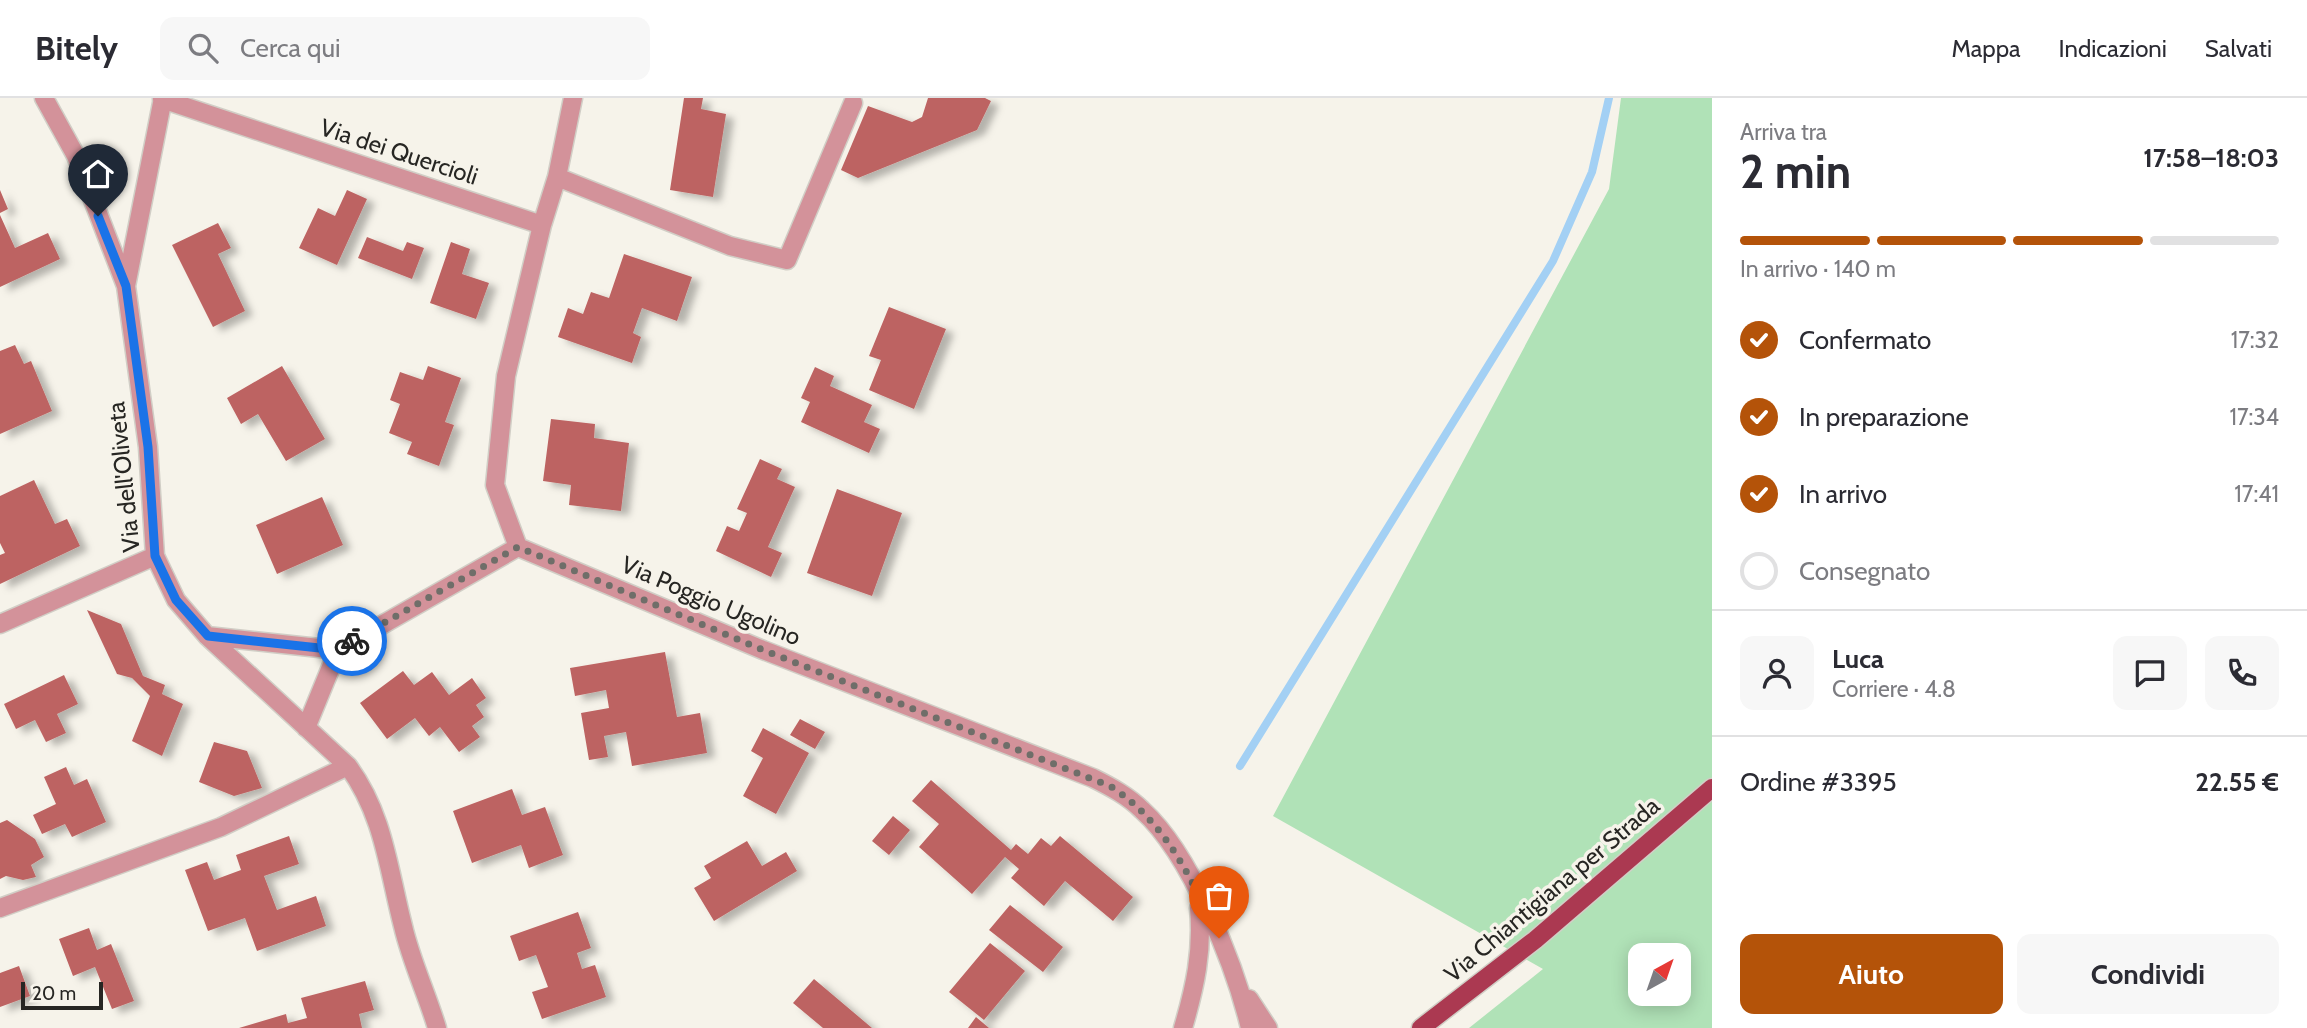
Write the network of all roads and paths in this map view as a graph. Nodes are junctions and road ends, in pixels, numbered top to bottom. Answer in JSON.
{"nodes":[{"id":1,"x":44,"y":98,"type":"edge"},
{"id":2,"x":573,"y":98,"type":"edge"},
{"id":3,"x":163,"y":99,"type":"edge"},
{"id":4,"x":853,"y":103,"type":"dead end"},
{"id":5,"x":557,"y":177,"type":"junction"},
{"id":6,"x":542,"y":225,"type":"junction"},
{"id":7,"x":126,"y":286,"type":"junction"},
{"id":8,"x":518,"y":547,"type":"junction"},
{"id":9,"x":155,"y":556,"type":"junction"},
{"id":10,"x":0,"y":624,"type":"edge"},
{"id":11,"x":208,"y":636,"type":"junction"},
{"id":12,"x":338,"y":650,"type":"junction"},
{"id":13,"x":306,"y":728,"type":"junction"},
{"id":14,"x":348,"y":766,"type":"junction"},
{"id":15,"x":1712,"y":788,"type":"edge"},
{"id":16,"x":1198,"y":894,"type":"junction"},
{"id":17,"x":0,"y":908,"type":"edge"},
{"id":18,"x":1239,"y":982,"type":"junction"},
{"id":19,"x":437,"y":1028,"type":"edge"},
{"id":20,"x":1183,"y":1028,"type":"edge"},
{"id":21,"x":1251,"y":1028,"type":"edge"},
{"id":22,"x":1268,"y":1028,"type":"edge"},
{"id":23,"x":1420,"y":1028,"type":"edge"}],
"edges":[{"from":1,"to":7,"type":"street","name":"Via dell'Oliveta"},
{"from":2,"to":5,"type":"street"},
{"from":3,"to":6,"type":"street","name":"Via dei Quercioli"},
{"from":3,"to":7,"type":"street","name":"Via dei Quercioli"},
{"from":4,"to":5,"type":"street"},
{"from":5,"to":6,"type":"street"},
{"from":6,"to":8,"type":"street"},
{"from":7,"to":9,"type":"street","name":"Via dell'Oliveta"},
{"from":8,"to":12,"type":"street"},
{"from":8,"to":16,"type":"street","name":"Via Poggio Ugolino"},
{"from":9,"to":10,"type":"street"},
{"from":9,"to":11,"type":"street","name":"Via dell'Oliveta"},
{"from":11,"to":12,"type":"street"},
{"from":11,"to":13,"type":"street","name":"Via dell'Oliveta"},
{"from":12,"to":13,"type":"street"},
{"from":13,"to":14,"type":"street","name":"Via dell'Oliveta"},
{"from":14,"to":17,"type":"street"},
{"from":14,"to":19,"type":"street","name":"Via dell'Oliveta"},
{"from":15,"to":23,"type":"main road","name":"Via Chiantigiana per Strada"},
{"from":16,"to":18,"type":"street","name":"Via Poggio Ugolino"},
{"from":16,"to":20,"type":"street","name":"Via Poggio Ugolino"},
{"from":18,"to":21,"type":"street","name":"Via Poggio Ugolino"},
{"from":18,"to":22,"type":"street","name":"Via Poggio Ugolino"}]}
